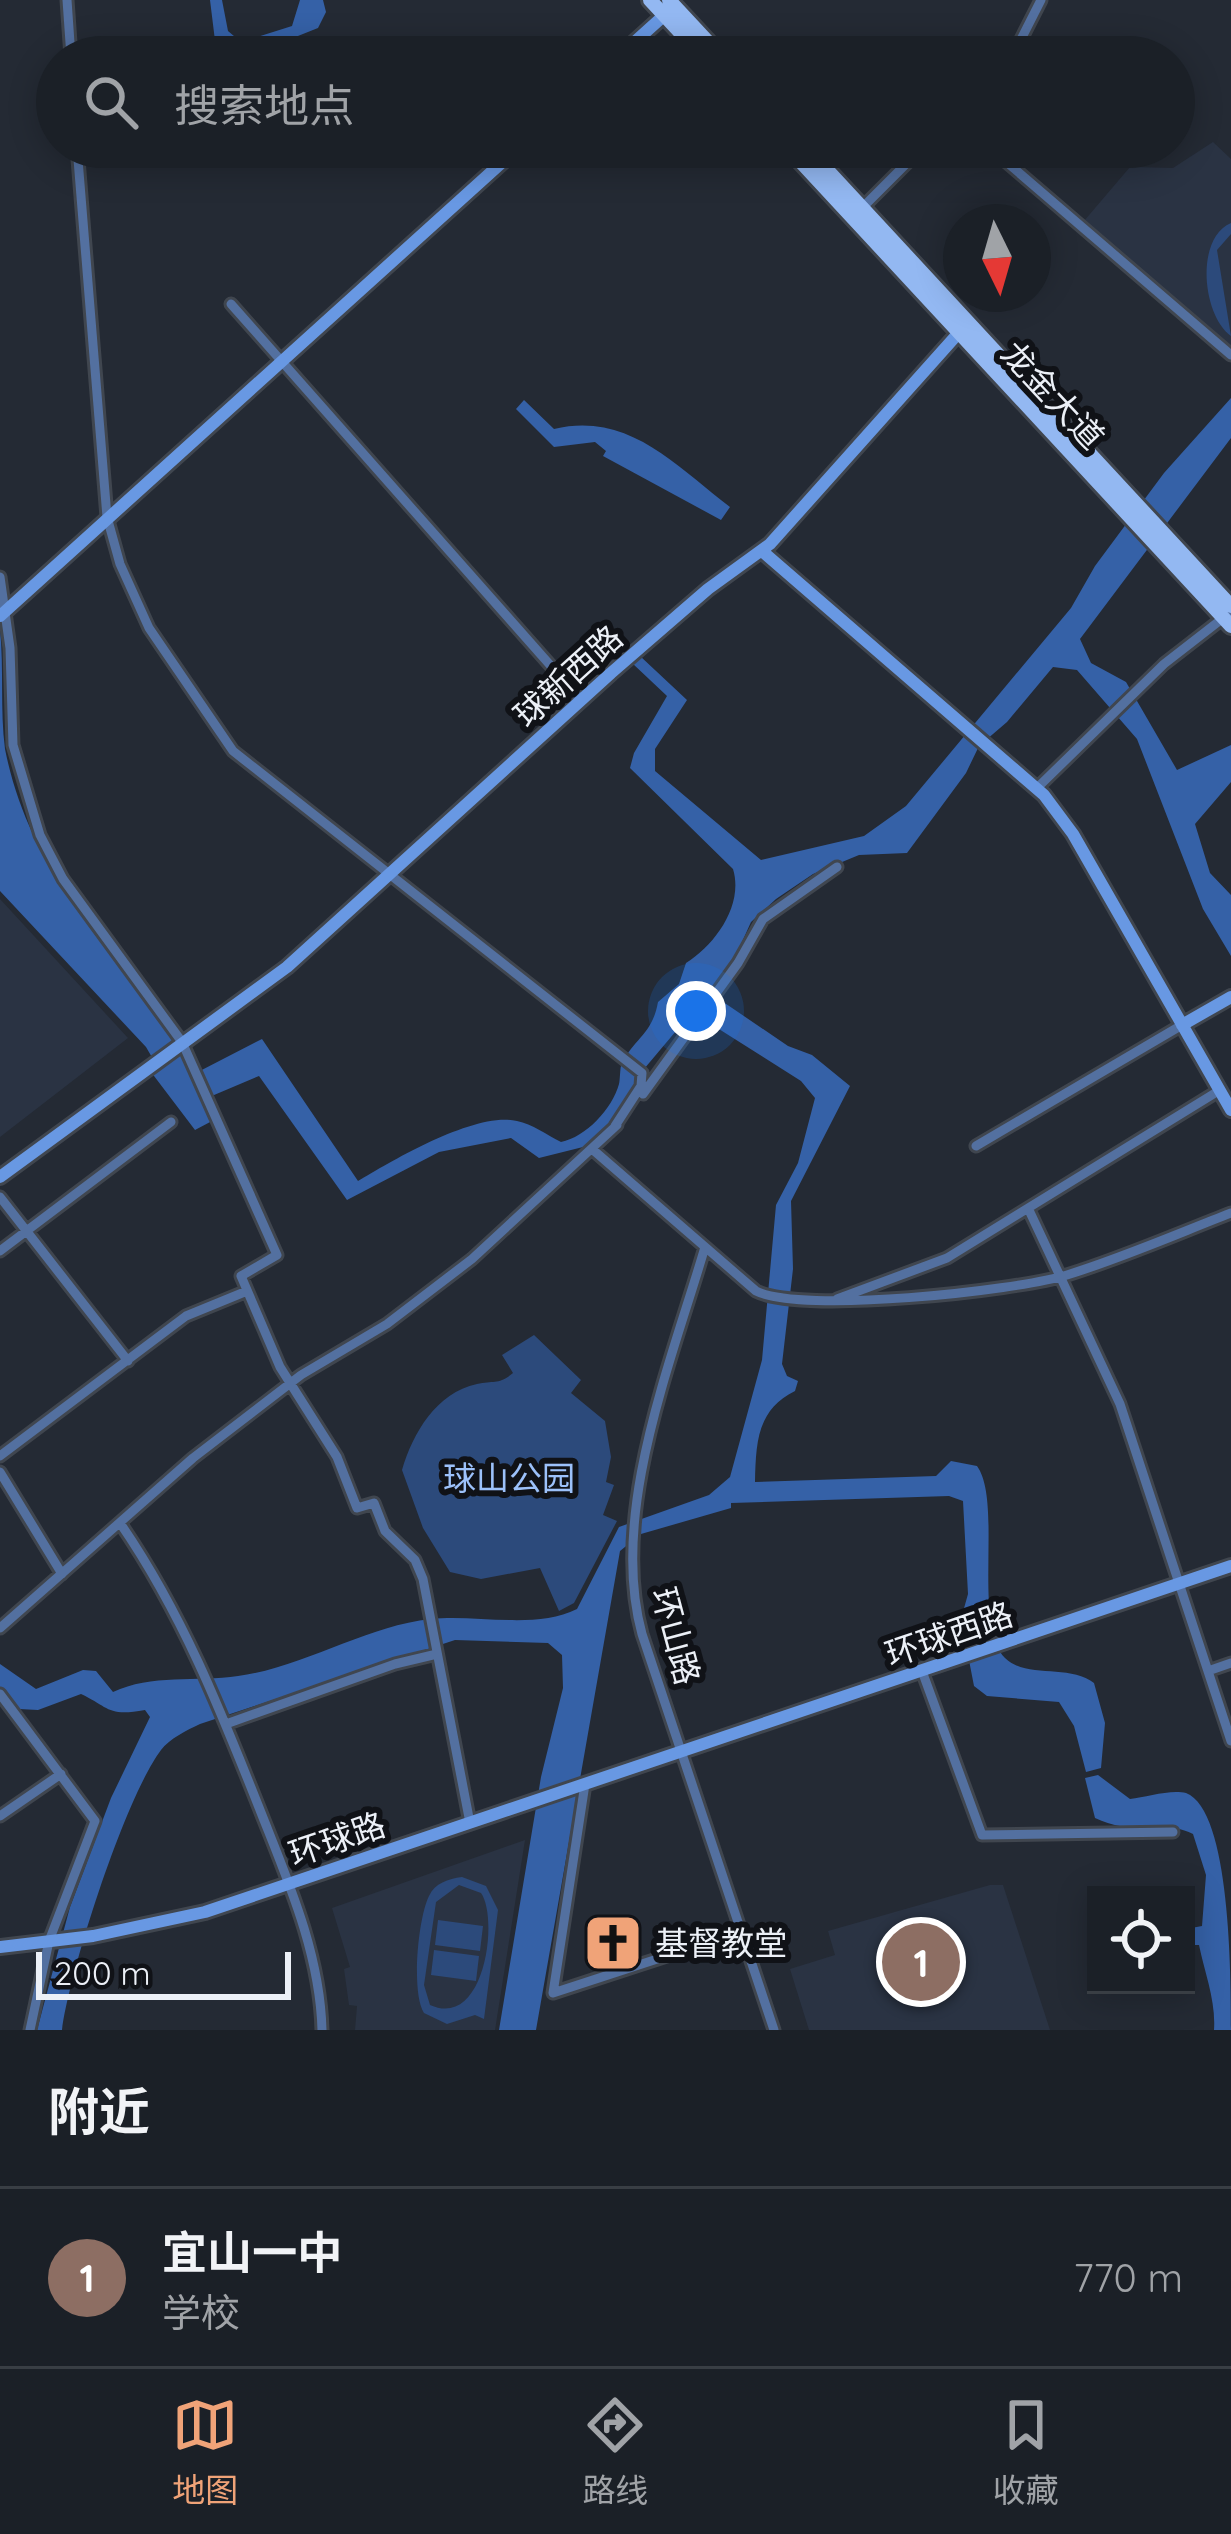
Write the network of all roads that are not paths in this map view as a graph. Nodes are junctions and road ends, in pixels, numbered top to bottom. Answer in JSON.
{"nodes":[{"id":1,"x":67,"y":0,"type":"edge"},
{"id":2,"x":650,"y":0,"type":"edge"},
{"id":3,"x":1041,"y":0,"type":"edge"},
{"id":4,"x":669,"y":7,"type":"edge"},
{"id":5,"x":69,"y":36,"type":"edge"},
{"id":6,"x":639,"y":36,"type":"edge"},
{"id":7,"x":689,"y":36,"type":"edge"},
{"id":8,"x":700,"y":36,"type":"edge"},
{"id":9,"x":1023,"y":36,"type":"edge"},
{"id":10,"x":79,"y":168,"type":"edge"},
{"id":11,"x":496,"y":168,"type":"edge"},
{"id":12,"x":807,"y":168,"type":"edge"},
{"id":13,"x":825,"y":168,"type":"edge"},
{"id":14,"x":902,"y":168,"type":"edge"},
{"id":15,"x":1013,"y":168,"type":"edge"},
{"id":16,"x":862,"y":208,"type":"junction"},
{"id":17,"x":231,"y":304,"type":"dead end"},
{"id":18,"x":963,"y":328,"type":"junction"},
{"id":19,"x":1231,"y":355,"type":"edge"},
{"id":20,"x":281,"y":362,"type":"junction"},
{"id":21,"x":108,"y":518,"type":"junction"},
{"id":22,"x":762,"y":551,"type":"junction"},
{"id":23,"x":0,"y":577,"type":"edge"},
{"id":24,"x":3,"y":613,"type":"edge"},
{"id":25,"x":1229,"y":616,"type":"edge"},
{"id":26,"x":581,"y":700,"type":"junction"},
{"id":27,"x":1037,"y":788,"type":"junction"},
{"id":28,"x":837,"y":867,"type":"dead end"},
{"id":29,"x":392,"y":873,"type":"junction"},
{"id":30,"x":1231,"y":997,"type":"edge"},
{"id":31,"x":1182,"y":1024,"type":"junction"},
{"id":32,"x":180,"y":1043,"type":"junction"},
{"id":33,"x":1220,"y":1090,"type":"junction"},
{"id":34,"x":1231,"y":1110,"type":"edge"},
{"id":35,"x":171,"y":1122,"type":"dead end"},
{"id":36,"x":614,"y":1126,"type":"junction"},
{"id":37,"x":976,"y":1146,"type":"dead end"},
{"id":38,"x":592,"y":1149,"type":"junction"},
{"id":39,"x":0,"y":1177,"type":"edge"},
{"id":40,"x":0,"y":1196,"type":"edge"},
{"id":41,"x":1028,"y":1208,"type":"junction"},
{"id":42,"x":1231,"y":1213,"type":"edge"},
{"id":43,"x":27,"y":1231,"type":"junction"},
{"id":44,"x":705,"y":1247,"type":"junction"},
{"id":45,"x":0,"y":1251,"type":"edge"},
{"id":46,"x":1061,"y":1277,"type":"junction"},
{"id":47,"x":247,"y":1291,"type":"junction"},
{"id":48,"x":830,"y":1303,"type":"junction"},
{"id":49,"x":128,"y":1361,"type":"junction"},
{"id":50,"x":290,"y":1383,"type":"junction"},
{"id":51,"x":0,"y":1456,"type":"edge"},
{"id":52,"x":0,"y":1472,"type":"edge"},
{"id":53,"x":119,"y":1523,"type":"junction"},
{"id":54,"x":1231,"y":1566,"type":"edge"},
{"id":55,"x":62,"y":1574,"type":"junction"},
{"id":56,"x":1180,"y":1583,"type":"junction"},
{"id":57,"x":0,"y":1628,"type":"edge"},
{"id":58,"x":437,"y":1652,"type":"junction"},
{"id":59,"x":1231,"y":1664,"type":"edge"},
{"id":60,"x":922,"y":1671,"type":"junction"},
{"id":61,"x":1208,"y":1671,"type":"junction"},
{"id":62,"x":0,"y":1694,"type":"edge"},
{"id":63,"x":226,"y":1723,"type":"junction"},
{"id":64,"x":1231,"y":1741,"type":"edge"},
{"id":65,"x":683,"y":1751,"type":"junction"},
{"id":66,"x":61,"y":1774,"type":"junction"},
{"id":67,"x":583,"y":1785,"type":"junction"},
{"id":68,"x":0,"y":1816,"type":"edge"},
{"id":69,"x":470,"y":1823,"type":"junction"},
{"id":70,"x":1173,"y":1832,"type":"dead end"},
{"id":71,"x":288,"y":1884,"type":"junction"},
{"id":72,"x":742,"y":1931,"type":"junction"},
{"id":73,"x":51,"y":1940,"type":"junction"},
{"id":74,"x":0,"y":1947,"type":"edge"},
{"id":75,"x":30,"y":2030,"type":"edge"},
{"id":76,"x":322,"y":2030,"type":"edge"},
{"id":77,"x":774,"y":2030,"type":"edge"}],
"edges":[{"from":1,"to":5,"type":"street"},
{"from":2,"to":4,"type":"main road"},
{"from":3,"to":9,"type":"street"},
{"from":4,"to":6,"type":"street"},
{"from":4,"to":7,"type":"main road"},
{"from":4,"to":8,"type":"main road"},
{"from":10,"to":21,"type":"street"},
{"from":11,"to":20,"type":"street"},
{"from":12,"to":18,"type":"main road","name":"龙金大道"},
{"from":13,"to":16,"type":"main road","name":"龙金大道"},
{"from":14,"to":16,"type":"street"},
{"from":15,"to":19,"type":"street"},
{"from":16,"to":18,"type":"main road","name":"龙金大道"},
{"from":17,"to":20,"type":"street"},
{"from":18,"to":22,"type":"street","name":"球新西路"},
{"from":18,"to":25,"type":"main road","name":"龙金大道"},
{"from":20,"to":21,"type":"street"},
{"from":20,"to":26,"type":"street"},
{"from":21,"to":24,"type":"street"},
{"from":21,"to":29,"type":"street"},
{"from":22,"to":26,"type":"street","name":"球新西路"},
{"from":22,"to":27,"type":"street"},
{"from":23,"to":24,"type":"street"},
{"from":24,"to":32,"type":"street"},
{"from":25,"to":27,"type":"street"},
{"from":26,"to":29,"type":"street","name":"球新西路"},
{"from":27,"to":31,"type":"street"},
{"from":28,"to":36,"type":"street"},
{"from":29,"to":32,"type":"street","name":"球新西路"},
{"from":29,"to":36,"type":"street"},
{"from":30,"to":31,"type":"street"},
{"from":31,"to":33,"type":"street"},
{"from":31,"to":37,"type":"street"},
{"from":32,"to":39,"type":"street","name":"球新西路"},
{"from":32,"to":47,"type":"street"},
{"from":33,"to":34,"type":"street"},
{"from":33,"to":41,"type":"street"},
{"from":35,"to":43,"type":"street"},
{"from":36,"to":38,"type":"street"},
{"from":38,"to":44,"type":"street"},
{"from":38,"to":50,"type":"street"},
{"from":40,"to":43,"type":"street"},
{"from":41,"to":46,"type":"street"},
{"from":41,"to":48,"type":"street"},
{"from":42,"to":46,"type":"street"},
{"from":43,"to":45,"type":"street"},
{"from":43,"to":49,"type":"street"},
{"from":44,"to":48,"type":"street"},
{"from":44,"to":65,"type":"street","name":"环山路"},
{"from":46,"to":48,"type":"street"},
{"from":46,"to":56,"type":"street"},
{"from":47,"to":49,"type":"street"},
{"from":47,"to":50,"type":"street"},
{"from":49,"to":51,"type":"street"},
{"from":50,"to":53,"type":"street"},
{"from":50,"to":58,"type":"street"},
{"from":52,"to":55,"type":"street"},
{"from":53,"to":55,"type":"street"},
{"from":53,"to":63,"type":"street"},
{"from":54,"to":56,"type":"street","name":"环球西路"},
{"from":55,"to":57,"type":"street"},
{"from":56,"to":60,"type":"street","name":"环球西路"},
{"from":56,"to":61,"type":"street"},
{"from":58,"to":63,"type":"street"},
{"from":58,"to":69,"type":"street"},
{"from":59,"to":61,"type":"street"},
{"from":60,"to":65,"type":"street","name":"环球西路"},
{"from":60,"to":70,"type":"street"},
{"from":61,"to":64,"type":"street"},
{"from":62,"to":66,"type":"street"},
{"from":63,"to":71,"type":"street"},
{"from":65,"to":67,"type":"street","name":"环球路"},
{"from":65,"to":72,"type":"street","name":"环山路"},
{"from":66,"to":68,"type":"street"},
{"from":66,"to":73,"type":"street"},
{"from":67,"to":69,"type":"street","name":"环球路"},
{"from":67,"to":72,"type":"street"},
{"from":69,"to":71,"type":"street","name":"环球路"},
{"from":71,"to":73,"type":"street","name":"环球路"},
{"from":71,"to":76,"type":"street"},
{"from":72,"to":77,"type":"street","name":"环山路"},
{"from":73,"to":74,"type":"street","name":"环球路"},
{"from":73,"to":75,"type":"street"}]}
